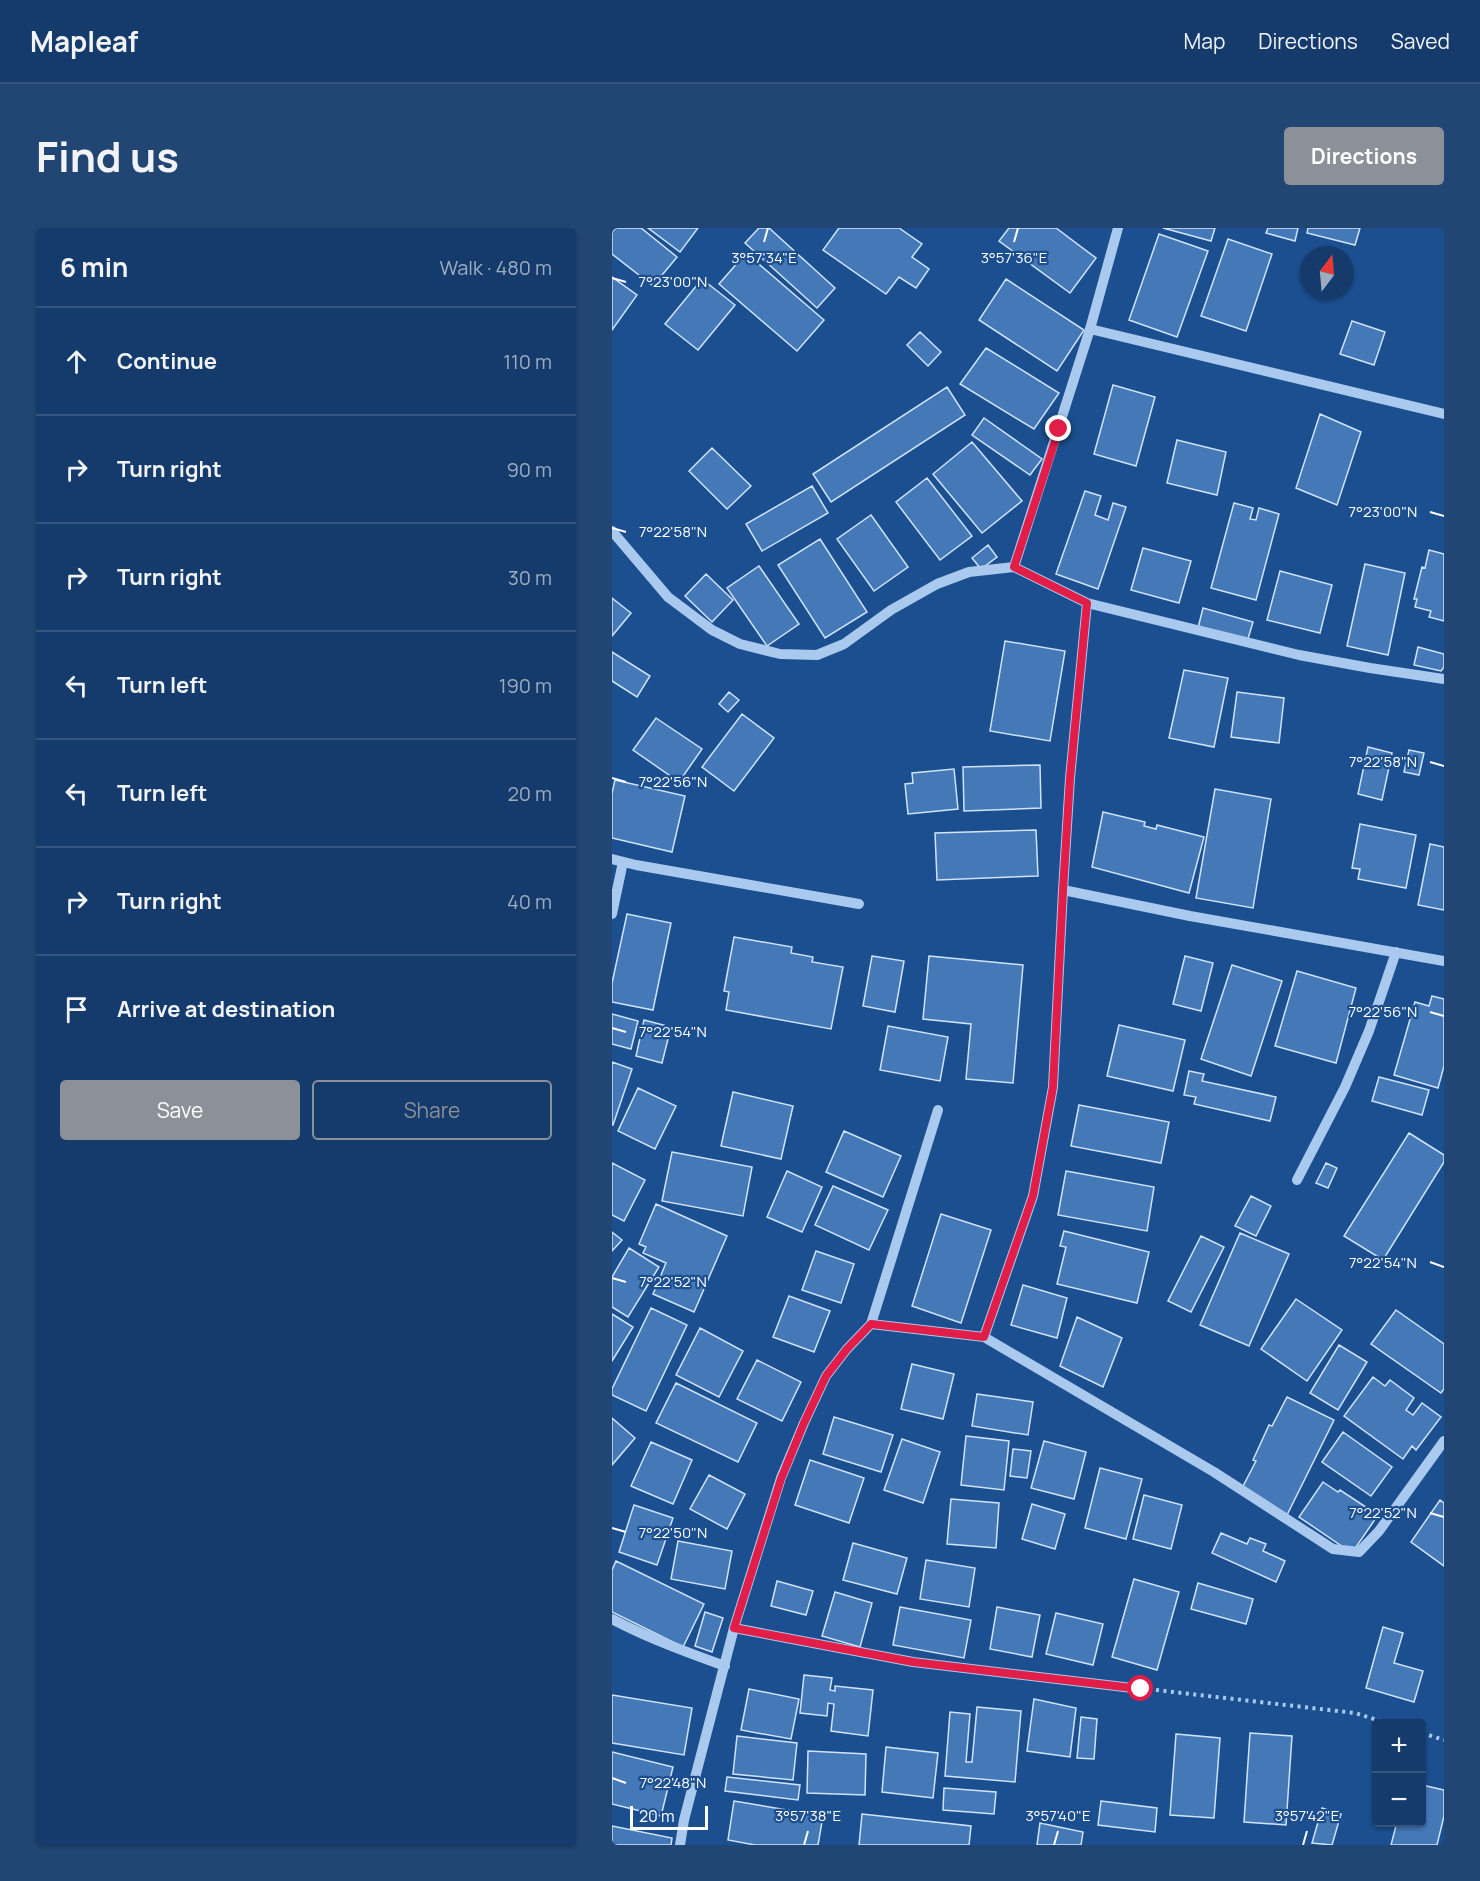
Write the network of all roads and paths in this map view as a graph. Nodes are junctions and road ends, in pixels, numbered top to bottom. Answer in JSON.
{"nodes":[{"id":1,"x":1118,"y":228,"type":"edge"},
{"id":2,"x":1090,"y":329,"type":"junction"},
{"id":3,"x":1444,"y":414,"type":"edge"},
{"id":4,"x":612,"y":531,"type":"edge"},
{"id":5,"x":1014,"y":567,"type":"junction"},
{"id":6,"x":1087,"y":603,"type":"junction"},
{"id":7,"x":1444,"y":679,"type":"edge"},
{"id":8,"x":617,"y":860,"type":"edge"},
{"id":9,"x":1063,"y":890,"type":"junction"},
{"id":10,"x":858,"y":904,"type":"dead end"},
{"id":11,"x":612,"y":914,"type":"edge"},
{"id":12,"x":1396,"y":952,"type":"junction"},
{"id":13,"x":1444,"y":961,"type":"edge"},
{"id":14,"x":938,"y":1110,"type":"dead end"},
{"id":15,"x":1297,"y":1180,"type":"dead end"},
{"id":16,"x":871,"y":1324,"type":"junction"},
{"id":17,"x":984,"y":1337,"type":"junction"},
{"id":18,"x":1444,"y":1441,"type":"edge"},
{"id":19,"x":612,"y":1619,"type":"edge"},
{"id":20,"x":734,"y":1628,"type":"junction"},
{"id":21,"x":725,"y":1666,"type":"junction"},
{"id":22,"x":1141,"y":1689,"type":"joint"},
{"id":23,"x":1374,"y":1719,"type":"edge"},
{"id":24,"x":1426,"y":1734,"type":"edge"},
{"id":25,"x":1444,"y":1740,"type":"edge"},
{"id":26,"x":680,"y":1845,"type":"edge"}],
"edges":[{"from":1,"to":2,"type":"street"},
{"from":2,"to":3,"type":"street"},
{"from":2,"to":5,"type":"street"},
{"from":4,"to":5,"type":"street"},
{"from":5,"to":6,"type":"street"},
{"from":6,"to":7,"type":"street"},
{"from":6,"to":9,"type":"street"},
{"from":8,"to":10,"type":"street"},
{"from":8,"to":11,"type":"street"},
{"from":9,"to":12,"type":"street"},
{"from":9,"to":17,"type":"street"},
{"from":12,"to":13,"type":"street"},
{"from":12,"to":15,"type":"street"},
{"from":14,"to":16,"type":"street"},
{"from":16,"to":17,"type":"street"},
{"from":16,"to":20,"type":"street"},
{"from":17,"to":18,"type":"street"},
{"from":19,"to":21,"type":"street"},
{"from":20,"to":21,"type":"street"},
{"from":20,"to":22,"type":"street"},
{"from":21,"to":26,"type":"street"},
{"from":22,"to":23,"type":"path"},
{"from":24,"to":25,"type":"path"}]}
